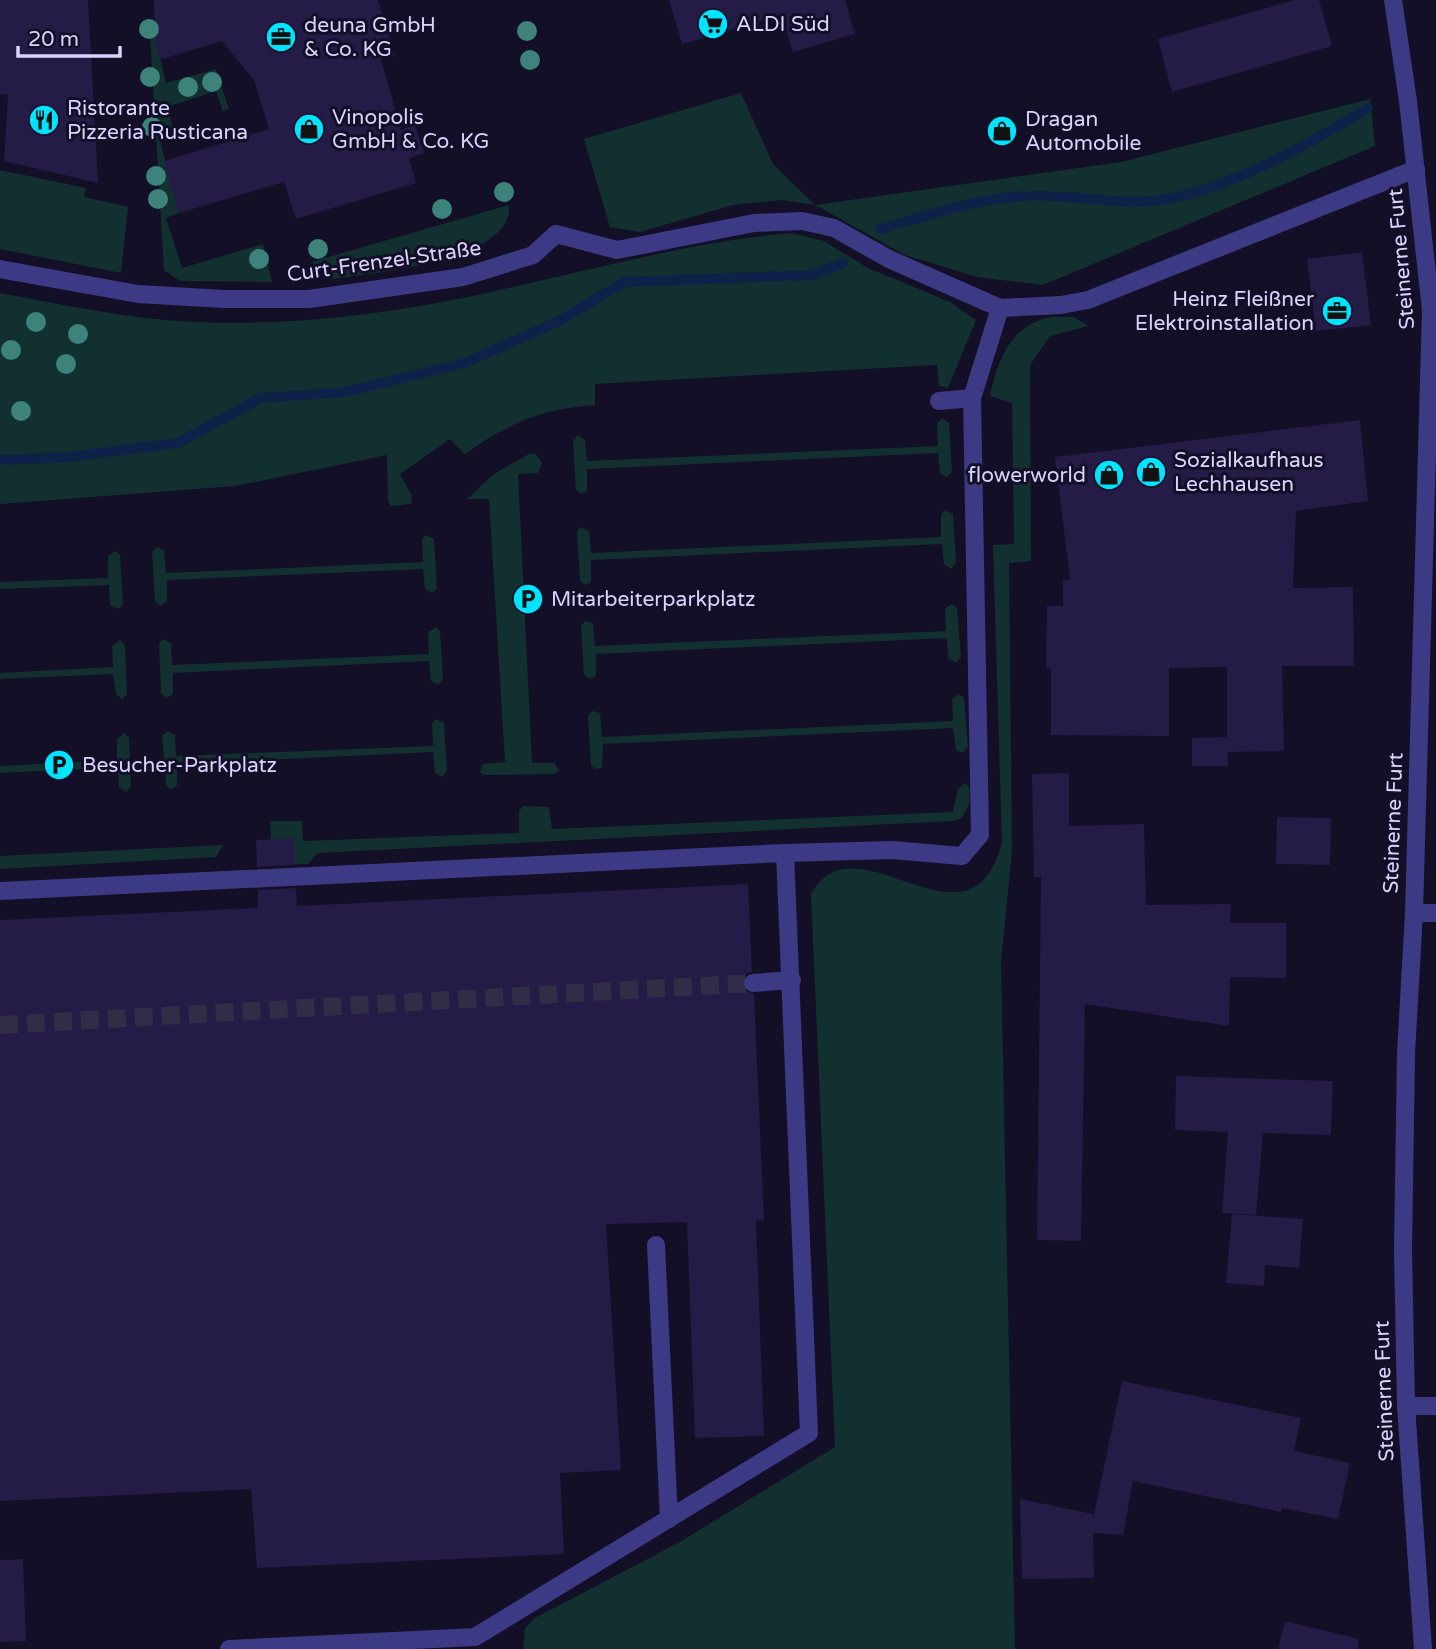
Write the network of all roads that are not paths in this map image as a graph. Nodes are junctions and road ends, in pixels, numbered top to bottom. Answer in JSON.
{"nodes":[{"id":1,"x":1393,"y":0,"type":"edge"},
{"id":2,"x":1416,"y":169,"type":"junction"},
{"id":3,"x":1429,"y":219,"type":"edge"},
{"id":4,"x":0,"y":270,"type":"edge"},
{"id":5,"x":1000,"y":308,"type":"junction"},
{"id":6,"x":972,"y":398,"type":"junction"},
{"id":7,"x":939,"y":401,"type":"dead end"},
{"id":8,"x":1428,"y":695,"type":"edge"},
{"id":9,"x":785,"y":853,"type":"junction"},
{"id":10,"x":0,"y":891,"type":"edge"},
{"id":11,"x":1414,"y":913,"type":"junction"},
{"id":12,"x":1436,"y":913,"type":"edge"},
{"id":13,"x":792,"y":980,"type":"junction"},
{"id":14,"x":753,"y":983,"type":"tunnel mouth"},
{"id":15,"x":656,"y":1245,"type":"dead end"},
{"id":16,"x":1406,"y":1406,"type":"junction"},
{"id":17,"x":1436,"y":1406,"type":"edge"},
{"id":18,"x":669,"y":1519,"type":"junction"},
{"id":19,"x":229,"y":1649,"type":"edge"},
{"id":20,"x":1423,"y":1649,"type":"edge"}],
"edges":[{"from":1,"to":2,"type":"street","name":"Steinerne Furt"},
{"from":2,"to":3,"type":"street","name":"Steinerne Furt"},
{"from":2,"to":5,"type":"street"},
{"from":3,"to":8,"type":"street","name":"Steinerne Furt"},
{"from":4,"to":5,"type":"street","name":"Curt-Frenzel-Straße"},
{"from":5,"to":6,"type":"street"},
{"from":6,"to":7,"type":"street"},
{"from":6,"to":9,"type":"street"},
{"from":8,"to":11,"type":"street","name":"Steinerne Furt"},
{"from":9,"to":10,"type":"street"},
{"from":9,"to":13,"type":"street"},
{"from":11,"to":12,"type":"street"},
{"from":11,"to":16,"type":"street","name":"Steinerne Furt"},
{"from":13,"to":14,"type":"street"},
{"from":13,"to":18,"type":"street"},
{"from":15,"to":18,"type":"street"},
{"from":16,"to":17,"type":"street"},
{"from":16,"to":20,"type":"street","name":"Steinerne Furt"},
{"from":18,"to":19,"type":"street"}]}
